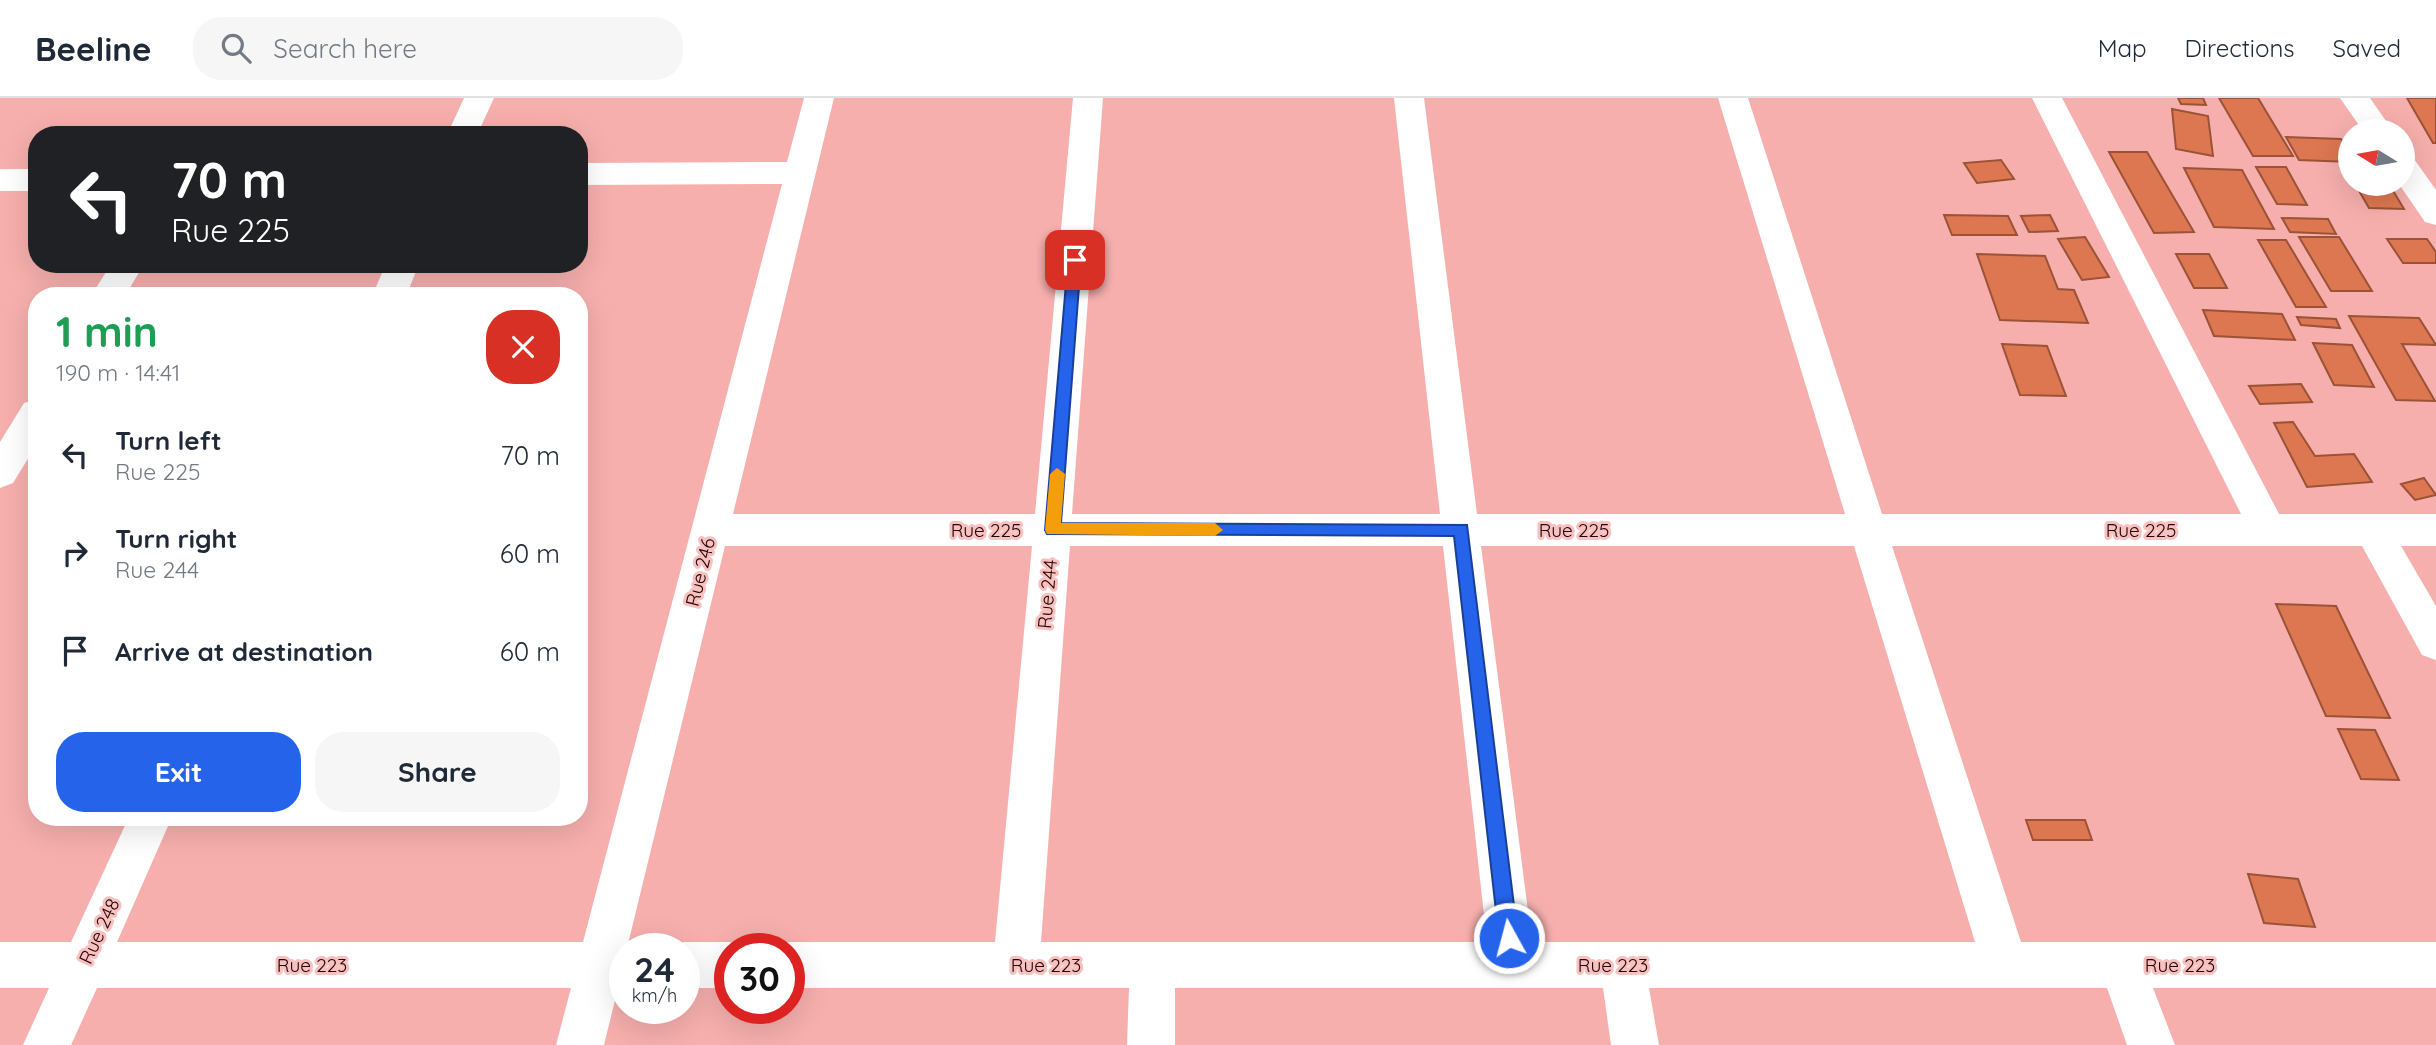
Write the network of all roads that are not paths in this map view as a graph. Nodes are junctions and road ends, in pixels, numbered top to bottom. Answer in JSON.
{"nodes":[{"id":1,"x":479,"y":98,"type":"edge"},
{"id":2,"x":819,"y":98,"type":"edge"},
{"id":3,"x":1088,"y":98,"type":"edge"},
{"id":4,"x":1409,"y":98,"type":"edge"},
{"id":5,"x":1733,"y":98,"type":"edge"},
{"id":6,"x":2047,"y":98,"type":"edge"},
{"id":7,"x":2356,"y":98,"type":"edge"},
{"id":8,"x":2370,"y":119,"type":"edge"},
{"id":9,"x":467,"y":126,"type":"edge"},
{"id":10,"x":799,"y":173,"type":"junction"},
{"id":11,"x":588,"y":174,"type":"edge"},
{"id":12,"x":0,"y":180,"type":"edge"},
{"id":13,"x":28,"y":180,"type":"edge"},
{"id":14,"x":2415,"y":183,"type":"edge"},
{"id":15,"x":2436,"y":214,"type":"edge"},
{"id":16,"x":28,"y":428,"type":"edge"},
{"id":17,"x":0,"y":473,"type":"edge"},
{"id":18,"x":711,"y":530,"type":"junction"},
{"id":19,"x":1053,"y":530,"type":"junction"},
{"id":20,"x":1461,"y":530,"type":"junction"},
{"id":21,"x":1870,"y":530,"type":"junction"},
{"id":22,"x":2268,"y":530,"type":"junction"},
{"id":23,"x":2373,"y":530,"type":"junction"},
{"id":24,"x":2436,"y":530,"type":"edge"},
{"id":25,"x":2436,"y":643,"type":"edge"},
{"id":26,"x":147,"y":826,"type":"edge"},
{"id":27,"x":619,"y":933,"type":"edge"},
{"id":28,"x":1153,"y":964,"type":"junction"},
{"id":29,"x":0,"y":965,"type":"edge"},
{"id":30,"x":83,"y":965,"type":"junction"},
{"id":31,"x":609,"y":965,"type":"edge"},
{"id":32,"x":805,"y":965,"type":"edge"},
{"id":33,"x":1016,"y":965,"type":"junction"},
{"id":34,"x":1512,"y":965,"type":"junction"},
{"id":35,"x":1622,"y":965,"type":"junction"},
{"id":36,"x":2006,"y":965,"type":"junction"},
{"id":37,"x":2122,"y":965,"type":"junction"},
{"id":38,"x":2436,"y":965,"type":"edge"},
{"id":39,"x":609,"y":972,"type":"edge"},
{"id":40,"x":47,"y":1045,"type":"edge"},
{"id":41,"x":580,"y":1045,"type":"edge"},
{"id":42,"x":1151,"y":1045,"type":"edge"},
{"id":43,"x":1634,"y":1045,"type":"edge"},
{"id":44,"x":2151,"y":1045,"type":"edge"}],
"edges":[{"from":1,"to":9,"type":"street"},
{"from":2,"to":10,"type":"street","name":"Rue 246"},
{"from":3,"to":19,"type":"street","name":"Rue 244"},
{"from":4,"to":20,"type":"street"},
{"from":5,"to":21,"type":"street"},
{"from":6,"to":22,"type":"street"},
{"from":7,"to":8,"type":"street"},
{"from":10,"to":11,"type":"street"},
{"from":10,"to":18,"type":"street","name":"Rue 246"},
{"from":12,"to":13,"type":"street"},
{"from":14,"to":15,"type":"street"},
{"from":16,"to":17,"type":"street"},
{"from":18,"to":19,"type":"street","name":"Rue 225"},
{"from":18,"to":27,"type":"street","name":"Rue 246"},
{"from":19,"to":20,"type":"street","name":"Rue 225"},
{"from":19,"to":33,"type":"street","name":"Rue 244"},
{"from":20,"to":21,"type":"street","name":"Rue 225"},
{"from":20,"to":34,"type":"street"},
{"from":21,"to":22,"type":"street","name":"Rue 225"},
{"from":21,"to":36,"type":"street"},
{"from":22,"to":23,"type":"street","name":"Rue 225"},
{"from":23,"to":24,"type":"street","name":"Rue 225"},
{"from":23,"to":25,"type":"street"},
{"from":26,"to":30,"type":"street","name":"Rue 248"},
{"from":28,"to":33,"type":"street","name":"Rue 223"},
{"from":28,"to":34,"type":"street","name":"Rue 223"},
{"from":28,"to":42,"type":"street"},
{"from":29,"to":30,"type":"street","name":"Rue 223"},
{"from":30,"to":31,"type":"street","name":"Rue 223"},
{"from":30,"to":40,"type":"street","name":"Rue 248"},
{"from":32,"to":33,"type":"street","name":"Rue 223"},
{"from":34,"to":35,"type":"street","name":"Rue 223"},
{"from":35,"to":36,"type":"street","name":"Rue 223"},
{"from":35,"to":43,"type":"street"},
{"from":36,"to":37,"type":"street","name":"Rue 223"},
{"from":37,"to":38,"type":"street","name":"Rue 223"},
{"from":37,"to":44,"type":"street"},
{"from":39,"to":41,"type":"street","name":"Rue 246"}]}
